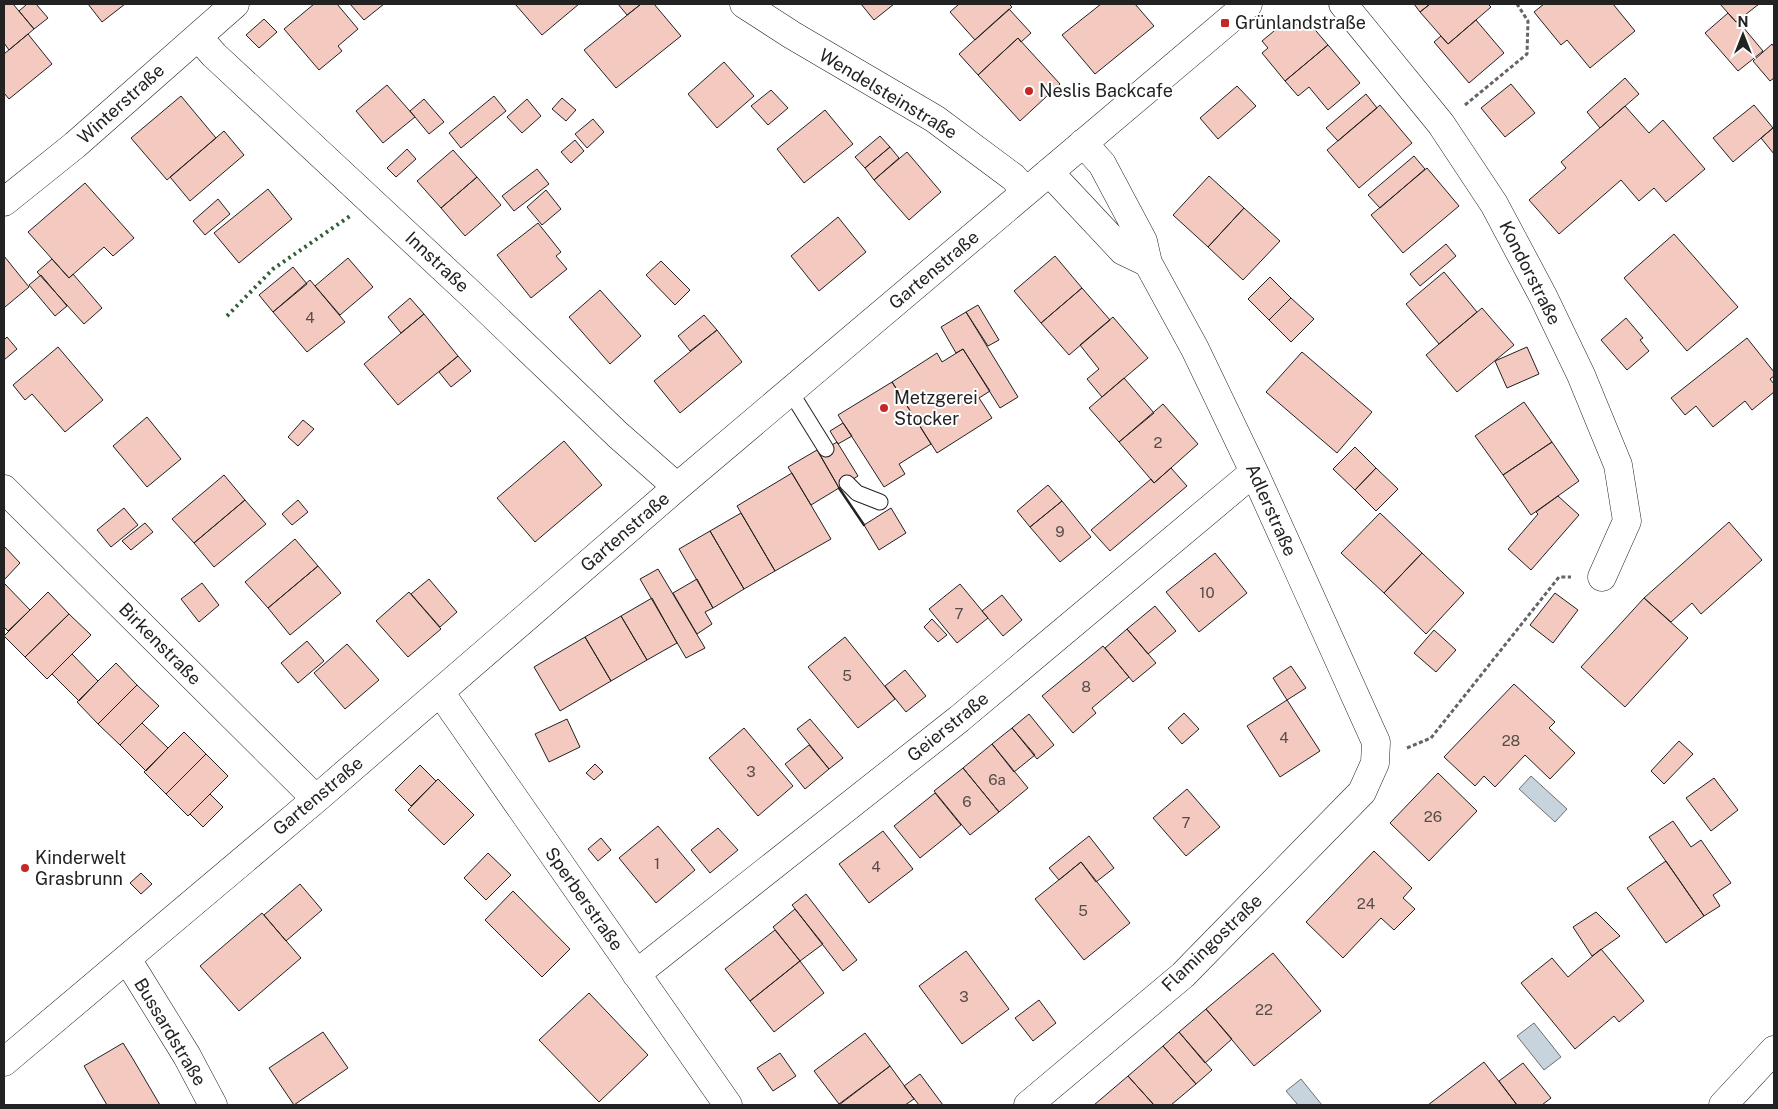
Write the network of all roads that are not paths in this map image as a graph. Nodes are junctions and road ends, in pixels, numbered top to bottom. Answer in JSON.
{"nodes":[{"id":1,"x":235,"y":4,"type":"edge"},
{"id":2,"x":744,"y":4,"type":"edge"},
{"id":3,"x":1248,"y":4,"type":"edge"},
{"id":4,"x":1343,"y":4,"type":"edge"},
{"id":5,"x":198,"y":36,"type":"junction"},
{"id":6,"x":1083,"y":143,"type":"junction"},
{"id":7,"x":1049,"y":172,"type":"junction"},
{"id":8,"x":1026,"y":192,"type":"junction"},
{"id":9,"x":4,"y":202,"type":"edge"},
{"id":10,"x":1148,"y":263,"type":"junction"},
{"id":11,"x":790,"y":391,"type":"junction"},
{"id":12,"x":826,"y":449,"type":"dead end"},
{"id":13,"x":1254,"y":472,"type":"junction"},
{"id":14,"x":847,"y":484,"type":"dead end"},
{"id":15,"x":677,"y":487,"type":"junction"},
{"id":16,"x":4,"y":489,"type":"edge"},
{"id":17,"x":880,"y":502,"type":"dead end"},
{"id":18,"x":1602,"y":577,"type":"road end"},
{"id":19,"x":440,"y":692,"type":"junction"},
{"id":20,"x":1375,"y":762,"type":"joint"},
{"id":21,"x":316,"y":799,"type":"junction"},
{"id":22,"x":127,"y":959,"type":"junction"},
{"id":23,"x":636,"y":974,"type":"junction"},
{"id":24,"x":1774,"y":1050,"type":"edge"},
{"id":25,"x":4,"y":1062,"type":"edge"},
{"id":26,"x":213,"y":1105,"type":"edge"},
{"id":27,"x":728,"y":1105,"type":"edge"},
{"id":28,"x":1028,"y":1105,"type":"edge"},
{"id":29,"x":1723,"y":1105,"type":"edge"}],
"edges":[{"from":1,"to":5,"type":"street","name":"Winterstraße"},
{"from":2,"to":8,"type":"street","name":"Wendelsteinstraße"},
{"from":3,"to":6,"type":"street","name":"Gartenstraße"},
{"from":4,"to":18,"type":"street","name":"Kondorstraße"},
{"from":5,"to":9,"type":"street","name":"Winterstraße"},
{"from":5,"to":15,"type":"street","name":"Innstraße"},
{"from":6,"to":7,"type":"street","name":"Gartenstraße"},
{"from":6,"to":10,"type":"street","name":"Adlerstraße"},
{"from":7,"to":8,"type":"street","name":"Gartenstraße"},
{"from":7,"to":10,"type":"street"},
{"from":8,"to":11,"type":"street","name":"Gartenstraße"},
{"from":10,"to":13,"type":"street","name":"Adlerstraße"},
{"from":11,"to":12,"type":"lane"},
{"from":11,"to":15,"type":"street","name":"Gartenstraße"},
{"from":13,"to":20,"type":"street","name":"Adlerstraße"},
{"from":13,"to":23,"type":"street","name":"Geierstraße"},
{"from":14,"to":17,"type":"lane"},
{"from":15,"to":19,"type":"street","name":"Gartenstraße"},
{"from":16,"to":21,"type":"street","name":"Birkenstraße"},
{"from":19,"to":21,"type":"street","name":"Gartenstraße"},
{"from":19,"to":23,"type":"street","name":"Sperberstraße"},
{"from":20,"to":28,"type":"street","name":"Flamingostraße"},
{"from":21,"to":22,"type":"street","name":"Gartenstraße"},
{"from":22,"to":25,"type":"street","name":"Gartenstraße"},
{"from":22,"to":26,"type":"street","name":"Bussardstraße"},
{"from":23,"to":27,"type":"street","name":"Sperberstraße"},
{"from":24,"to":29,"type":"street"}]}
